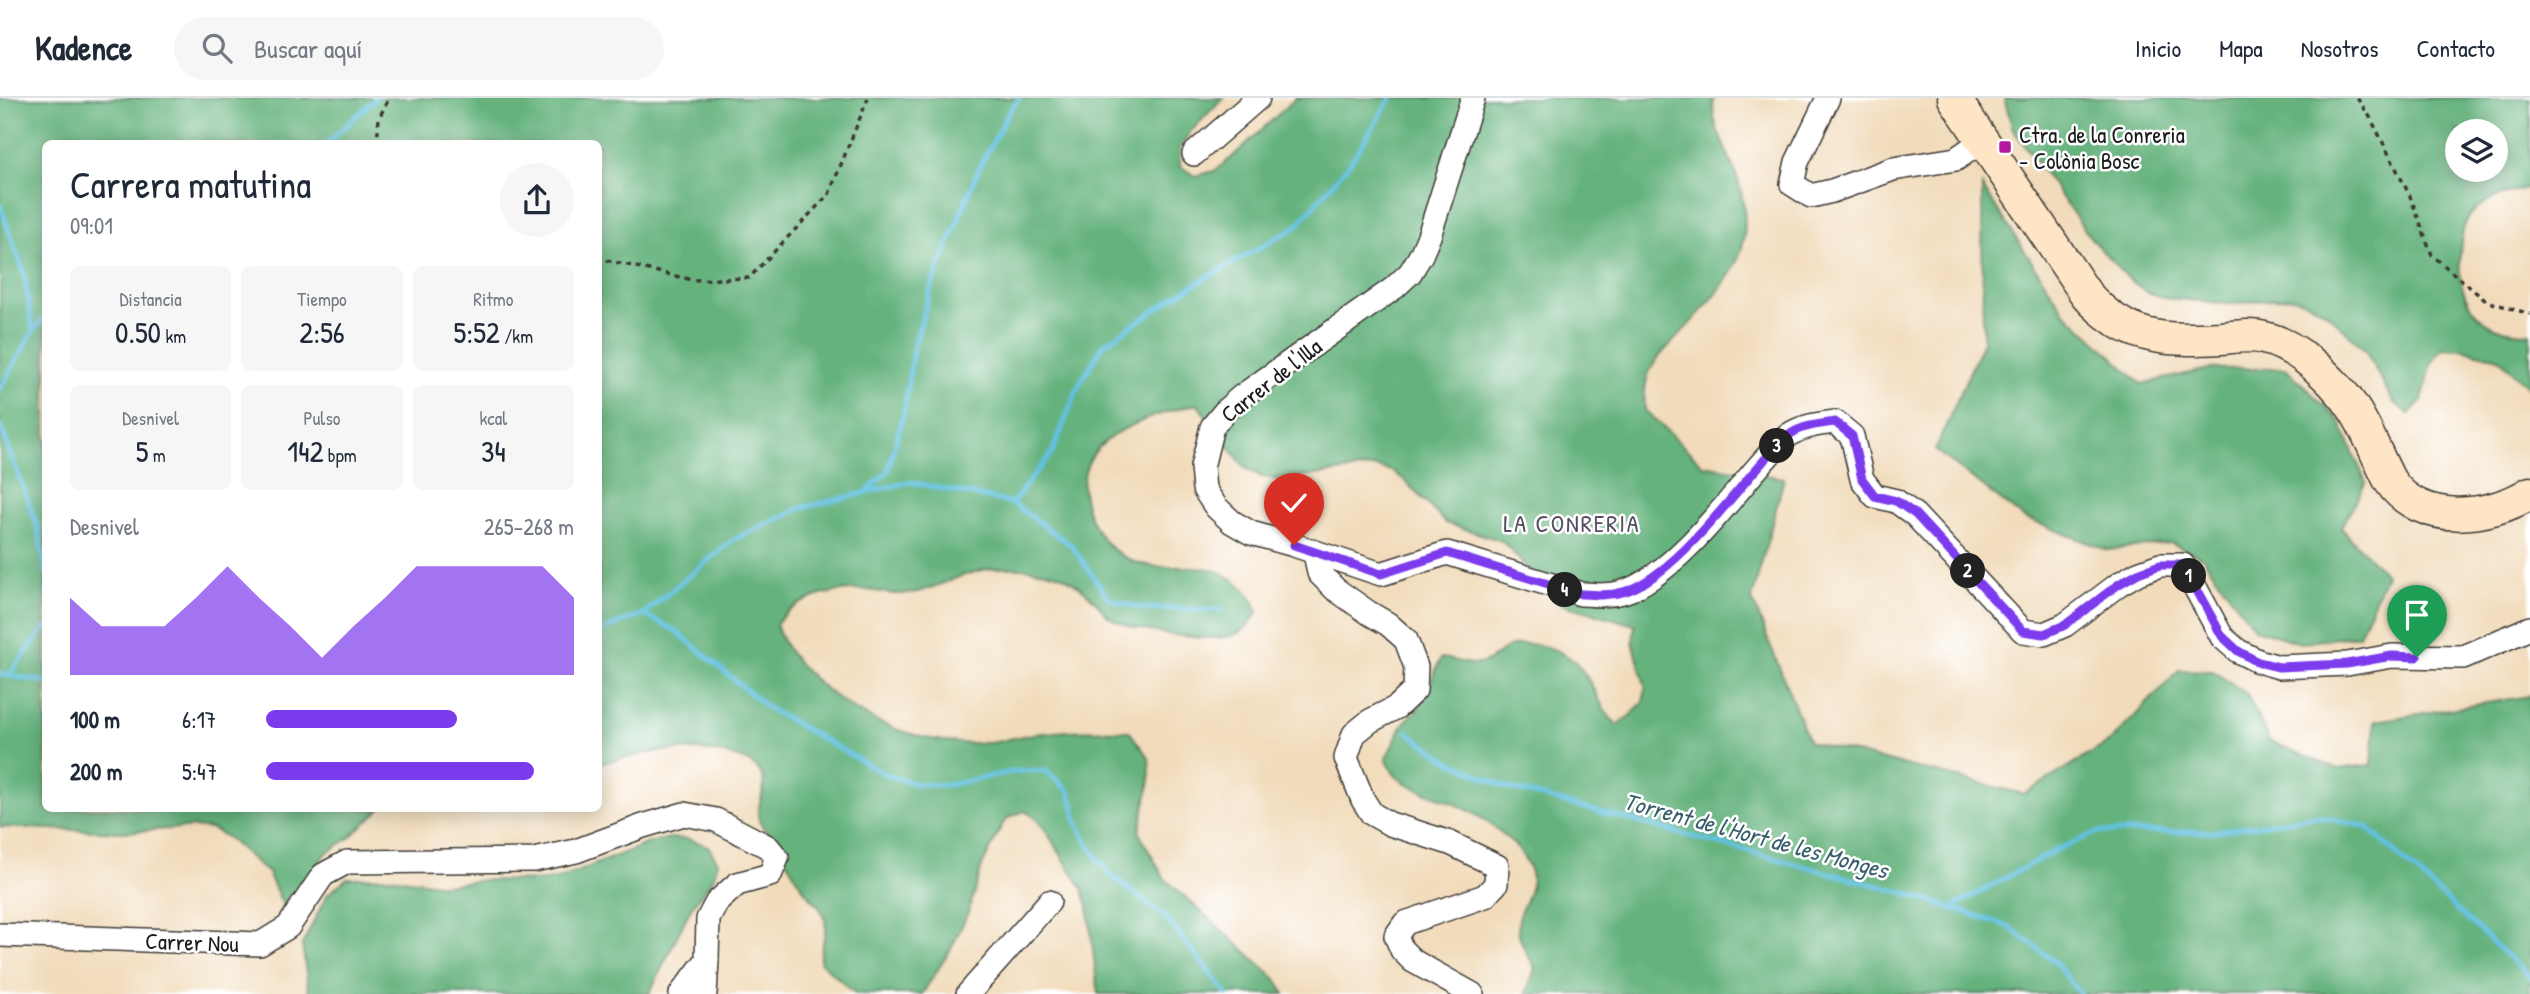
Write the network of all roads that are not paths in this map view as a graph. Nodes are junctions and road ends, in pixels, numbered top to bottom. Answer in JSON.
{"nodes":[{"id":1,"x":1258,"y":98,"type":"edge"},
{"id":2,"x":1473,"y":98,"type":"edge"},
{"id":3,"x":1829,"y":98,"type":"edge"},
{"id":4,"x":1955,"y":98,"type":"edge"},
{"id":5,"x":1982,"y":141,"type":"junction"},
{"id":6,"x":1194,"y":154,"type":"dead end"},
{"id":7,"x":2530,"y":493,"type":"edge"},
{"id":8,"x":1315,"y":553,"type":"junction"},
{"id":9,"x":2530,"y":628,"type":"edge"},
{"id":10,"x":1049,"y":902,"type":"dead end"},
{"id":11,"x":0,"y":935,"type":"edge"},
{"id":12,"x":707,"y":960,"type":"junction"},
{"id":13,"x":681,"y":994,"type":"edge"},
{"id":14,"x":705,"y":994,"type":"edge"},
{"id":15,"x":968,"y":994,"type":"edge"},
{"id":16,"x":1472,"y":994,"type":"edge"}],
"edges":[{"from":1,"to":6,"type":"street"},
{"from":2,"to":8,"type":"street","name":"Carrer de l'Illa"},
{"from":3,"to":5,"type":"street"},
{"from":4,"to":5,"type":"street"},
{"from":5,"to":7,"type":"street"},
{"from":8,"to":9,"type":"street","name":"Carrer de l'Illa"},
{"from":8,"to":16,"type":"street"},
{"from":10,"to":15,"type":"street"},
{"from":11,"to":12,"type":"street","name":"Carrer Nou"},
{"from":12,"to":13,"type":"street"},
{"from":12,"to":14,"type":"street"}]}
